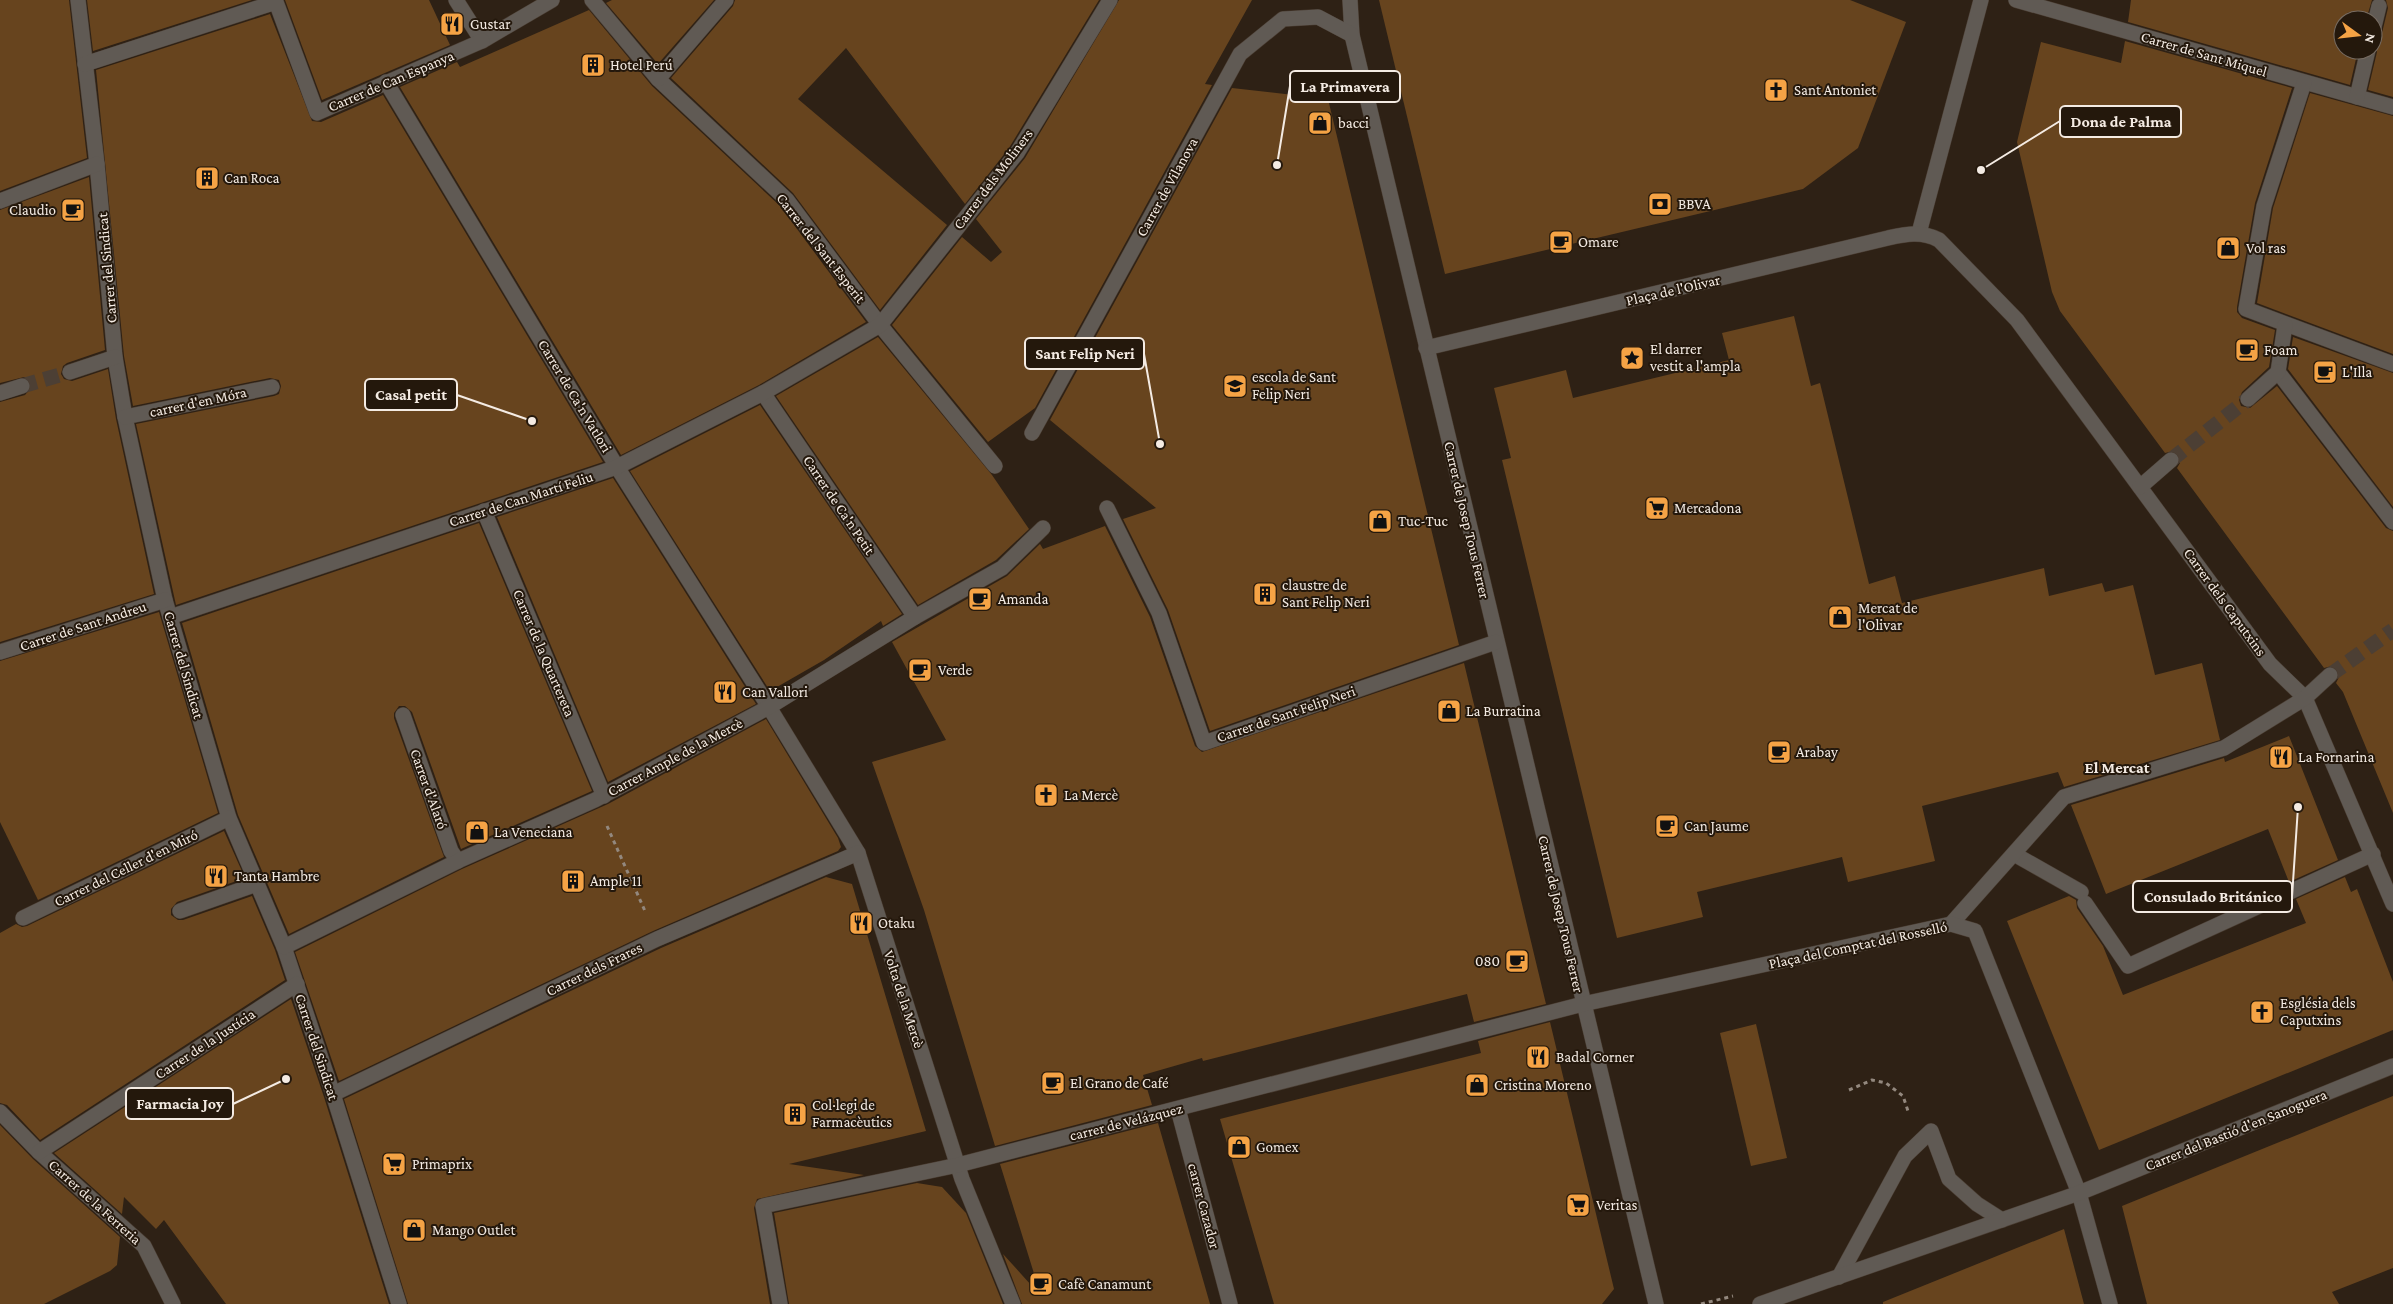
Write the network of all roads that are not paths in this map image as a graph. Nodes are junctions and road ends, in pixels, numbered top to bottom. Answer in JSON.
{"nodes":[{"id":1,"x":78,"y":0,"type":"edge"},
{"id":2,"x":456,"y":0,"type":"edge"},
{"id":3,"x":552,"y":0,"type":"edge"},
{"id":4,"x":592,"y":0,"type":"edge"},
{"id":5,"x":726,"y":0,"type":"edge"},
{"id":6,"x":1110,"y":0,"type":"edge"},
{"id":7,"x":1350,"y":0,"type":"edge"},
{"id":8,"x":1981,"y":0,"type":"edge"},
{"id":9,"x":2016,"y":0,"type":"edge"},
{"id":10,"x":2379,"y":6,"type":"dead end"},
{"id":11,"x":2378,"y":10,"type":"edge"},
{"id":12,"x":1352,"y":35,"type":"junction"},
{"id":13,"x":482,"y":41,"type":"junction"},
{"id":14,"x":2366,"y":60,"type":"edge"},
{"id":15,"x":85,"y":64,"type":"junction"},
{"id":16,"x":658,"y":79,"type":"junction"},
{"id":17,"x":386,"y":82,"type":"junction"},
{"id":18,"x":2304,"y":83,"type":"junction"},
{"id":19,"x":2357,"y":97,"type":"junction"},
{"id":20,"x":2393,"y":107,"type":"edge"},
{"id":21,"x":97,"y":164,"type":"junction"},
{"id":22,"x":0,"y":201,"type":"edge"},
{"id":23,"x":1919,"y":233,"type":"junction"},
{"id":24,"x":2285,"y":324,"type":"junction"},
{"id":25,"x":880,"y":325,"type":"junction"},
{"id":26,"x":1426,"y":348,"type":"junction"},
{"id":27,"x":115,"y":357,"type":"junction"},
{"id":28,"x":2393,"y":364,"type":"edge"},
{"id":29,"x":70,"y":372,"type":"tunnel mouth"},
{"id":30,"x":2278,"y":372,"type":"junction"},
{"id":31,"x":22,"y":386,"type":"tunnel mouth"},
{"id":32,"x":272,"y":387,"type":"dead end"},
{"id":33,"x":0,"y":393,"type":"edge"},
{"id":34,"x":763,"y":393,"type":"junction"},
{"id":35,"x":2248,"y":399,"type":"tunnel mouth"},
{"id":36,"x":125,"y":416,"type":"junction"},
{"id":37,"x":1032,"y":433,"type":"dead end"},
{"id":38,"x":2171,"y":460,"type":"tunnel mouth"},
{"id":39,"x":995,"y":466,"type":"dead end"},
{"id":40,"x":617,"y":467,"type":"junction"},
{"id":41,"x":2140,"y":487,"type":"junction"},
{"id":42,"x":1107,"y":508,"type":"dead end"},
{"id":43,"x":484,"y":511,"type":"junction"},
{"id":44,"x":2393,"y":522,"type":"edge"},
{"id":45,"x":1043,"y":528,"type":"dead end"},
{"id":46,"x":165,"y":600,"type":"junction"},
{"id":47,"x":170,"y":617,"type":"junction"},
{"id":48,"x":915,"y":617,"type":"junction"},
{"id":49,"x":1496,"y":642,"type":"junction"},
{"id":50,"x":0,"y":652,"type":"edge"},
{"id":51,"x":2330,"y":675,"type":"tunnel mouth"},
{"id":52,"x":2305,"y":698,"type":"junction"},
{"id":53,"x":769,"y":707,"type":"junction"},
{"id":54,"x":403,"y":715,"type":"dead end"},
{"id":55,"x":600,"y":798,"type":"junction"},
{"id":56,"x":229,"y":818,"type":"junction"},
{"id":57,"x":858,"y":853,"type":"junction"},
{"id":58,"x":2014,"y":854,"type":"junction"},
{"id":59,"x":2373,"y":854,"type":"junction"},
{"id":60,"x":458,"y":861,"type":"junction"},
{"id":61,"x":257,"y":884,"type":"junction"},
{"id":62,"x":2393,"y":904,"type":"edge"},
{"id":63,"x":180,"y":911,"type":"dead end"},
{"id":64,"x":23,"y":918,"type":"dead end"},
{"id":65,"x":1951,"y":924,"type":"junction"},
{"id":66,"x":284,"y":948,"type":"junction"},
{"id":67,"x":297,"y":984,"type":"junction"},
{"id":68,"x":1583,"y":1004,"type":"junction"},
{"id":69,"x":2393,"y":1066,"type":"edge"},
{"id":70,"x":333,"y":1094,"type":"junction"},
{"id":71,"x":1178,"y":1109,"type":"junction"},
{"id":72,"x":0,"y":1112,"type":"edge"},
{"id":73,"x":39,"y":1152,"type":"junction"},
{"id":74,"x":958,"y":1165,"type":"junction"},
{"id":75,"x":2079,"y":1193,"type":"junction"},
{"id":76,"x":2002,"y":1220,"type":"junction"},
{"id":77,"x":1840,"y":1276,"type":"junction"},
{"id":78,"x":173,"y":1304,"type":"edge"},
{"id":79,"x":399,"y":1304,"type":"edge"},
{"id":80,"x":780,"y":1304,"type":"edge"},
{"id":81,"x":1012,"y":1304,"type":"edge"},
{"id":82,"x":1230,"y":1304,"type":"edge"},
{"id":83,"x":1656,"y":1304,"type":"edge"},
{"id":84,"x":1760,"y":1304,"type":"edge"},
{"id":85,"x":2110,"y":1304,"type":"edge"}],
"edges":[{"from":1,"to":15,"type":"street","name":"Carrer del Sindicat"},
{"from":2,"to":13,"type":"street"},
{"from":3,"to":13,"type":"street","name":"Carrer de Can Espanya"},
{"from":4,"to":16,"type":"street","name":"Carrer del Sant Esperit"},
{"from":5,"to":16,"type":"street"},
{"from":6,"to":25,"type":"street","name":"Carrer dels Moliners"},
{"from":7,"to":12,"type":"street","name":"Carrer de Josep Tous Ferrer"},
{"from":8,"to":23,"type":"street"},
{"from":9,"to":18,"type":"street","name":"Carrer de Sant Miquel"},
{"from":10,"to":11,"type":"street"},
{"from":12,"to":26,"type":"street","name":"Carrer de Josep Tous Ferrer"},
{"from":12,"to":37,"type":"street","name":"Carrer de Vilanova"},
{"from":13,"to":17,"type":"street","name":"Carrer de Can Espanya"},
{"from":14,"to":19,"type":"street"},
{"from":15,"to":17,"type":"street","name":"Carrer de Can Espanya"},
{"from":15,"to":21,"type":"street","name":"Carrer del Sindicat"},
{"from":16,"to":25,"type":"street","name":"Carrer del Sant Esperit"},
{"from":17,"to":40,"type":"street","name":"Carrer de Ca'n Vatlori"},
{"from":18,"to":19,"type":"street","name":"Carrer de Sant Miquel"},
{"from":18,"to":24,"type":"street"},
{"from":19,"to":20,"type":"street","name":"Carrer de Sant Miquel"},
{"from":21,"to":22,"type":"street"},
{"from":21,"to":27,"type":"street","name":"Carrer del Sindicat"},
{"from":23,"to":26,"type":"street","name":"Plaça de l'Olivar"},
{"from":23,"to":41,"type":"street","name":"Carrer dels Caputxins"},
{"from":24,"to":28,"type":"street"},
{"from":24,"to":30,"type":"street"},
{"from":25,"to":34,"type":"street","name":"Carrer de Can Martí Feliu"},
{"from":25,"to":39,"type":"street","name":"Carrer del Sant Esperit"},
{"from":26,"to":49,"type":"street","name":"Carrer de Josep Tous Ferrer"},
{"from":27,"to":29,"type":"street"},
{"from":27,"to":36,"type":"street","name":"Carrer del Sindicat"},
{"from":30,"to":35,"type":"street"},
{"from":30,"to":44,"type":"street"},
{"from":31,"to":33,"type":"street"},
{"from":32,"to":36,"type":"street","name":"carrer d'en Móra"},
{"from":34,"to":40,"type":"street","name":"Carrer de Can Martí Feliu"},
{"from":34,"to":48,"type":"street","name":"Carrer de Ca'n Petit"},
{"from":36,"to":46,"type":"street","name":"Carrer del Sindicat"},
{"from":38,"to":41,"type":"street"},
{"from":40,"to":43,"type":"street","name":"Carrer de Can Martí Feliu"},
{"from":40,"to":53,"type":"street","name":"Carrer de Ca'n Vatlori"},
{"from":41,"to":52,"type":"street","name":"Carrer dels Caputxins"},
{"from":42,"to":49,"type":"street","name":"Carrer de Sant Felip Neri"},
{"from":43,"to":47,"type":"street","name":"Carrer de Can Martí Feliu"},
{"from":43,"to":55,"type":"street","name":"Carrer de la Quartereta"},
{"from":45,"to":48,"type":"street","name":"Carrer Ample de la Mercè"},
{"from":46,"to":47,"type":"street","name":"Carrer del Sindicat"},
{"from":46,"to":50,"type":"street","name":"Carrer de Sant Andreu"},
{"from":47,"to":56,"type":"street","name":"Carrer del Sindicat"},
{"from":48,"to":53,"type":"street","name":"Carrer Ample de la Mercè"},
{"from":49,"to":68,"type":"street","name":"Carrer de Josep Tous Ferrer"},
{"from":51,"to":52,"type":"street"},
{"from":52,"to":58,"type":"street"},
{"from":52,"to":59,"type":"street","name":"Carrer dels Caputxins"},
{"from":53,"to":55,"type":"street","name":"Carrer Ample de la Mercè"},
{"from":53,"to":57,"type":"street","name":"Volta de la Mercè"},
{"from":54,"to":60,"type":"street","name":"Carrer d'Alaró"},
{"from":55,"to":60,"type":"street","name":"Carrer Ample de la Mercè"},
{"from":56,"to":61,"type":"street","name":"Carrer del Sindicat"},
{"from":56,"to":64,"type":"street","name":"Carrer del Celler d'en Miró"},
{"from":57,"to":70,"type":"street","name":"Carrer dels Frares"},
{"from":57,"to":74,"type":"street","name":"Volta de la Mercè"},
{"from":58,"to":59,"type":"street"},
{"from":58,"to":65,"type":"street"},
{"from":59,"to":62,"type":"street","name":"Carrer dels Caputxins"},
{"from":60,"to":66,"type":"street","name":"Carrer Ample de la Mercè"},
{"from":61,"to":63,"type":"street"},
{"from":61,"to":66,"type":"street","name":"Carrer del Sindicat"},
{"from":65,"to":68,"type":"street","name":"Plaça del Comptat del Rosselló"},
{"from":65,"to":75,"type":"street","name":"Plaça del Comptat del Rosselló"},
{"from":66,"to":67,"type":"street","name":"Carrer del Sindicat"},
{"from":67,"to":70,"type":"street","name":"Carrer del Sindicat"},
{"from":67,"to":73,"type":"street","name":"Carrer de la Justícia"},
{"from":68,"to":71,"type":"street","name":"carrer de Velázquez"},
{"from":68,"to":83,"type":"street"},
{"from":69,"to":75,"type":"street","name":"Carrer del Bastió d'en Sanoguera"},
{"from":70,"to":79,"type":"street","name":"Carrer del Sindicat"},
{"from":71,"to":74,"type":"street","name":"carrer de Velázquez"},
{"from":71,"to":82,"type":"street","name":"carrer Cazador"},
{"from":72,"to":73,"type":"street","name":"Carrer de la Ferreria"},
{"from":73,"to":78,"type":"street","name":"Carrer de la Ferreria"},
{"from":74,"to":80,"type":"street","name":"carrer de Velázquez"},
{"from":74,"to":81,"type":"street","name":"Volta de la Mercè"},
{"from":75,"to":76,"type":"street"},
{"from":75,"to":85,"type":"street"},
{"from":76,"to":77,"type":"street"},
{"from":76,"to":77,"type":"street"},
{"from":77,"to":84,"type":"street"}]}
